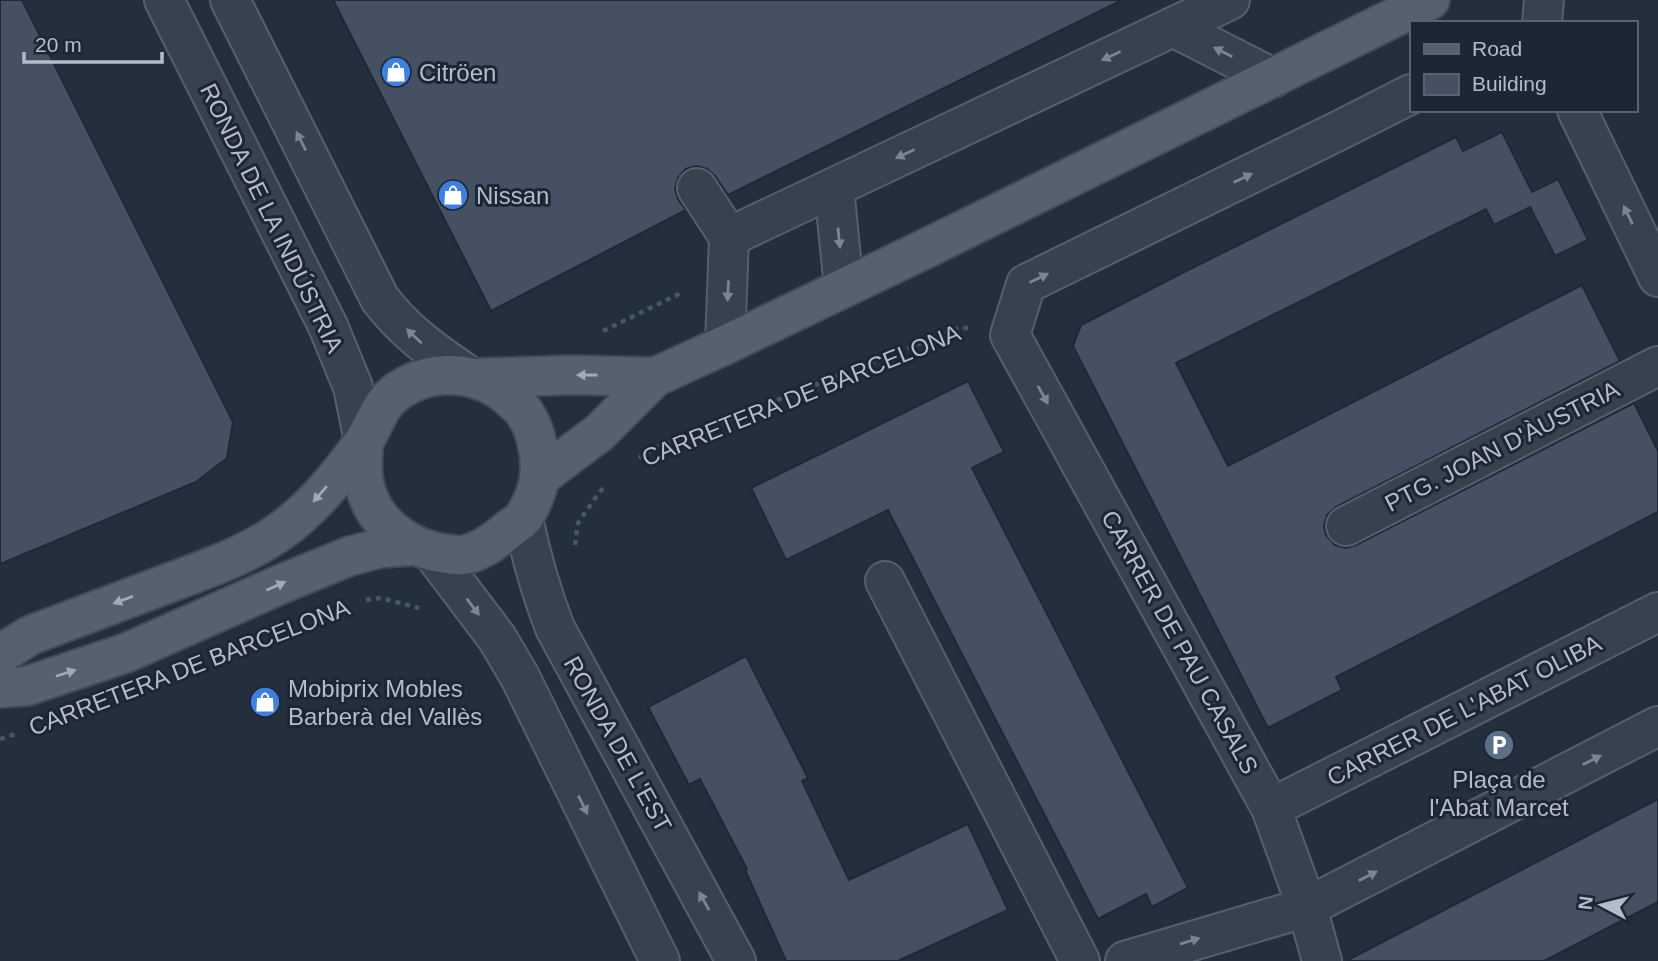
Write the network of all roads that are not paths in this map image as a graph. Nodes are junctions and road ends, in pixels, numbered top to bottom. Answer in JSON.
{"nodes":[{"id":1,"x":164,"y":0,"type":"edge"},
{"id":2,"x":230,"y":0,"type":"edge"},
{"id":3,"x":1230,"y":0,"type":"edge"},
{"id":4,"x":1430,"y":0,"type":"edge"},
{"id":5,"x":1544,"y":0,"type":"edge"},
{"id":6,"x":1542,"y":21,"type":"edge"},
{"id":7,"x":1173,"y":27,"type":"junction"},
{"id":8,"x":1273,"y":78,"type":"junction"},
{"id":9,"x":1410,"y":95,"type":"edge"},
{"id":10,"x":1578,"y":112,"type":"edge"},
{"id":11,"x":698,"y":188,"type":"dead end"},
{"id":12,"x":834,"y":188,"type":"junction"},
{"id":13,"x":729,"y":237,"type":"junction"},
{"id":14,"x":1658,"y":277,"type":"edge"},
{"id":15,"x":844,"y":288,"type":"junction"},
{"id":16,"x":725,"y":345,"type":"junction"},
{"id":17,"x":1658,"y":366,"type":"edge"},
{"id":18,"x":472,"y":377,"type":"junction"},
{"id":19,"x":655,"y":377,"type":"junction"},
{"id":20,"x":364,"y":441,"type":"junction"},
{"id":21,"x":539,"y":478,"type":"junction"},
{"id":22,"x":523,"y":518,"type":"junction"},
{"id":23,"x":1346,"y":526,"type":"dead end"},
{"id":24,"x":423,"y":549,"type":"junction"},
{"id":25,"x":885,"y":581,"type":"dead end"},
{"id":26,"x":1658,"y":612,"type":"edge"},
{"id":27,"x":0,"y":654,"type":"edge"},
{"id":28,"x":0,"y":688,"type":"edge"},
{"id":29,"x":1658,"y":726,"type":"edge"},
{"id":30,"x":1271,"y":808,"type":"junction"},
{"id":31,"x":1307,"y":907,"type":"junction"},
{"id":32,"x":660,"y":961,"type":"edge"},
{"id":33,"x":736,"y":961,"type":"edge"},
{"id":34,"x":1080,"y":961,"type":"edge"},
{"id":35,"x":1125,"y":961,"type":"edge"},
{"id":36,"x":1322,"y":961,"type":"edge"}],
"edges":[{"from":1,"to":20,"type":"street","name":"RONDA DE LA INDÚSTRIA"},
{"from":18,"to":2,"type":"street","one_way":true},
{"from":3,"to":7,"type":"street"},
{"from":4,"to":8,"type":"main road","name":"CARRETERA DE BARCELONA"},
{"from":5,"to":6,"type":"street"},
{"from":8,"to":7,"type":"street","one_way":true},
{"from":7,"to":12,"type":"street","one_way":true},
{"from":8,"to":15,"type":"main road","name":"CARRETERA DE BARCELONA"},
{"from":9,"to":30,"type":"street","name":"CARRER DE PAU CASALS"},
{"from":14,"to":10,"type":"street","one_way":true},
{"from":11,"to":13,"type":"street"},
{"from":12,"to":13,"type":"street"},
{"from":12,"to":15,"type":"street","one_way":true},
{"from":13,"to":16,"type":"street","one_way":true},
{"from":15,"to":16,"type":"main road","name":"CARRETERA DE BARCELONA"},
{"from":16,"to":19,"type":"main road","name":"CARRETERA DE BARCELONA"},
{"from":17,"to":23,"type":"street","name":"PTG. JOAN D'ÀUSTRIA"},
{"from":19,"to":18,"type":"main road","name":"CARRETERA DE BARCELONA","one_way":true},
{"from":18,"to":20,"type":"main road"},
{"from":18,"to":21,"type":"main road"},
{"from":19,"to":21,"type":"main road","name":"CARRETERA DE BARCELONA"},
{"from":20,"to":24,"type":"main road"},
{"from":20,"to":27,"type":"main road","one_way":true},
{"from":21,"to":22,"type":"main road"},
{"from":22,"to":24,"type":"main road"},
{"from":33,"to":22,"type":"street","name":"RONDA DE L'EST","one_way":true},
{"from":28,"to":24,"type":"main road","one_way":true},
{"from":24,"to":32,"type":"street","one_way":true},
{"from":25,"to":34,"type":"street"},
{"from":26,"to":30,"type":"street","name":"CARRER DE L'ABAT OLIBA"},
{"from":31,"to":29,"type":"street","one_way":true},
{"from":30,"to":31,"type":"street","name":"CARRER DE PAU CASALS"},
{"from":35,"to":31,"type":"street","one_way":true},
{"from":31,"to":36,"type":"street","name":"CARRER DE PAU CASALS"}]}
